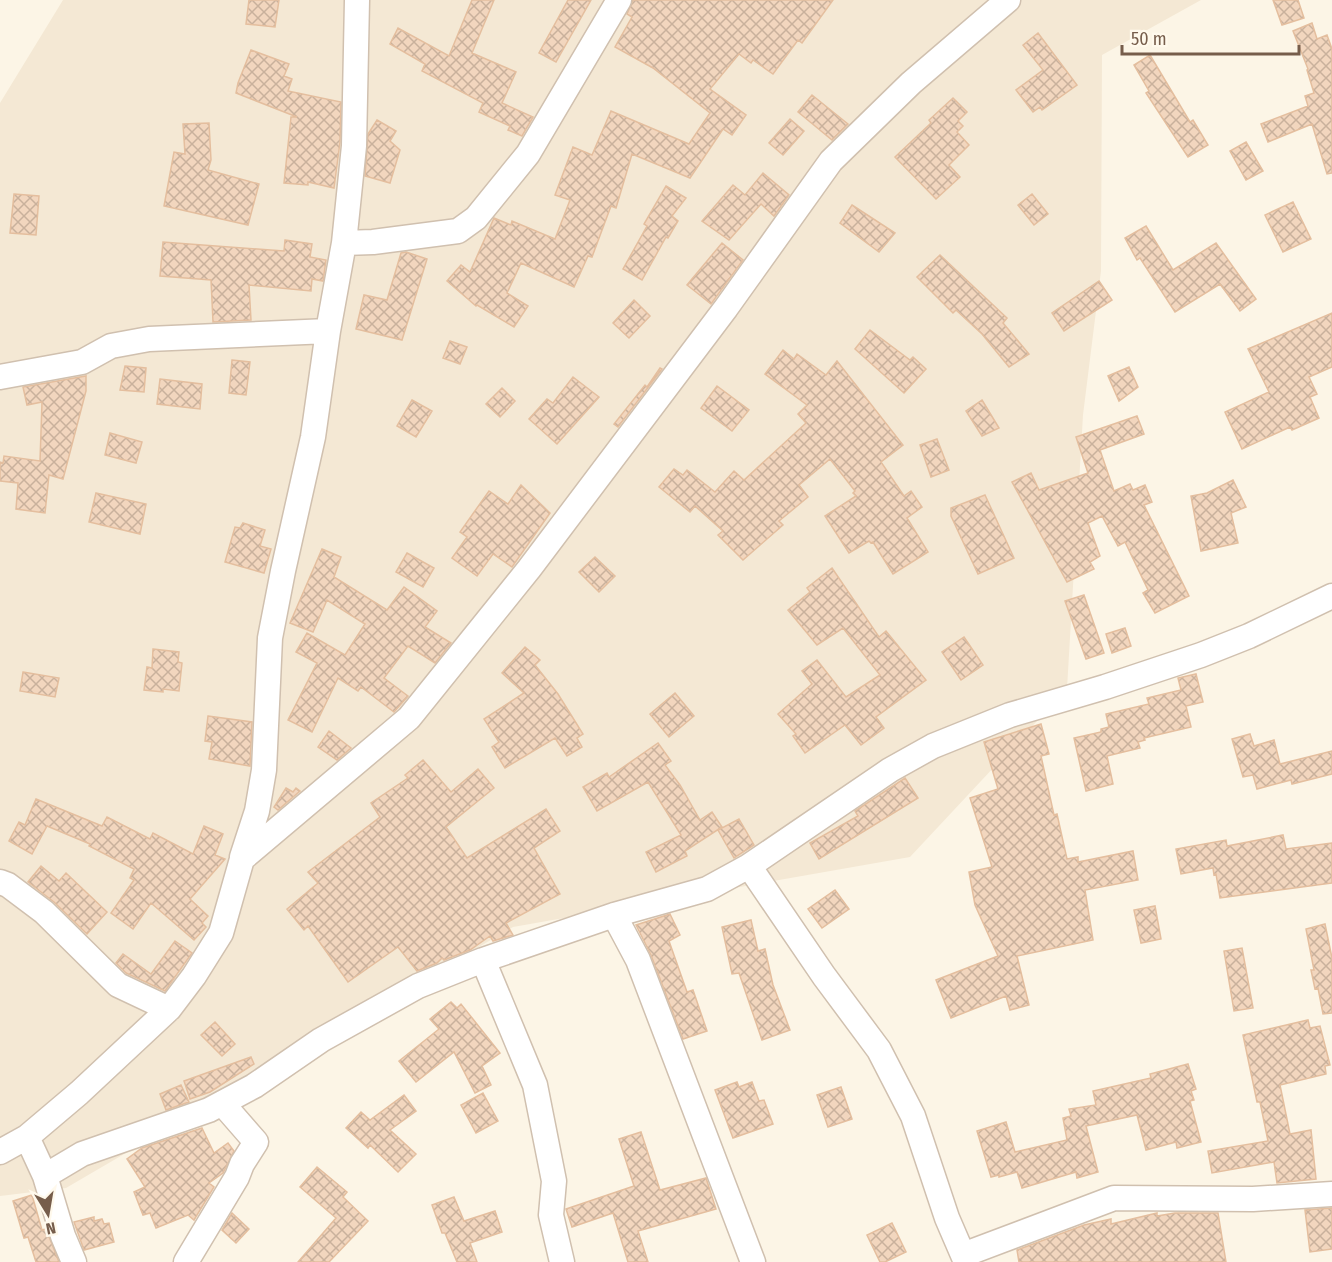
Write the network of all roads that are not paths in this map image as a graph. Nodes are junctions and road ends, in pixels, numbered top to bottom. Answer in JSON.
{"nodes":[{"id":1,"x":357,"y":0,"type":"edge"},
{"id":2,"x":619,"y":0,"type":"edge"},
{"id":3,"x":1008,"y":0,"type":"edge"},
{"id":4,"x":344,"y":243,"type":"junction"},
{"id":5,"x":328,"y":331,"type":"junction"},
{"id":6,"x":0,"y":377,"type":"edge"},
{"id":7,"x":1332,"y":596,"type":"edge"},
{"id":8,"x":242,"y":859,"type":"junction"},
{"id":9,"x":749,"y":866,"type":"junction"},
{"id":10,"x":0,"y":882,"type":"edge"},
{"id":11,"x":614,"y":915,"type":"junction"},
{"id":12,"x":483,"y":960,"type":"junction"},
{"id":13,"x":169,"y":1009,"type":"junction"},
{"id":14,"x":222,"y":1103,"type":"junction"},
{"id":15,"x":27,"y":1137,"type":"junction"},
{"id":16,"x":0,"y":1152,"type":"edge"},
{"id":17,"x":45,"y":1176,"type":"junction"},
{"id":18,"x":1332,"y":1194,"type":"edge"},
{"id":19,"x":965,"y":1258,"type":"edge"},
{"id":20,"x":74,"y":1262,"type":"edge"},
{"id":21,"x":186,"y":1262,"type":"edge"},
{"id":22,"x":562,"y":1262,"type":"edge"},
{"id":23,"x":753,"y":1262,"type":"edge"}],
"edges":[{"from":1,"to":4,"type":"street"},
{"from":2,"to":4,"type":"street"},
{"from":3,"to":8,"type":"street"},
{"from":4,"to":5,"type":"street"},
{"from":5,"to":6,"type":"street"},
{"from":5,"to":8,"type":"street"},
{"from":7,"to":9,"type":"street"},
{"from":8,"to":13,"type":"street"},
{"from":9,"to":11,"type":"street"},
{"from":9,"to":19,"type":"street"},
{"from":10,"to":13,"type":"street"},
{"from":11,"to":12,"type":"street"},
{"from":11,"to":23,"type":"street"},
{"from":12,"to":14,"type":"street"},
{"from":12,"to":22,"type":"street"},
{"from":13,"to":15,"type":"street"},
{"from":14,"to":17,"type":"street"},
{"from":14,"to":21,"type":"street"},
{"from":15,"to":16,"type":"street"},
{"from":15,"to":17,"type":"street"},
{"from":17,"to":20,"type":"street"},
{"from":18,"to":19,"type":"street"}]}
